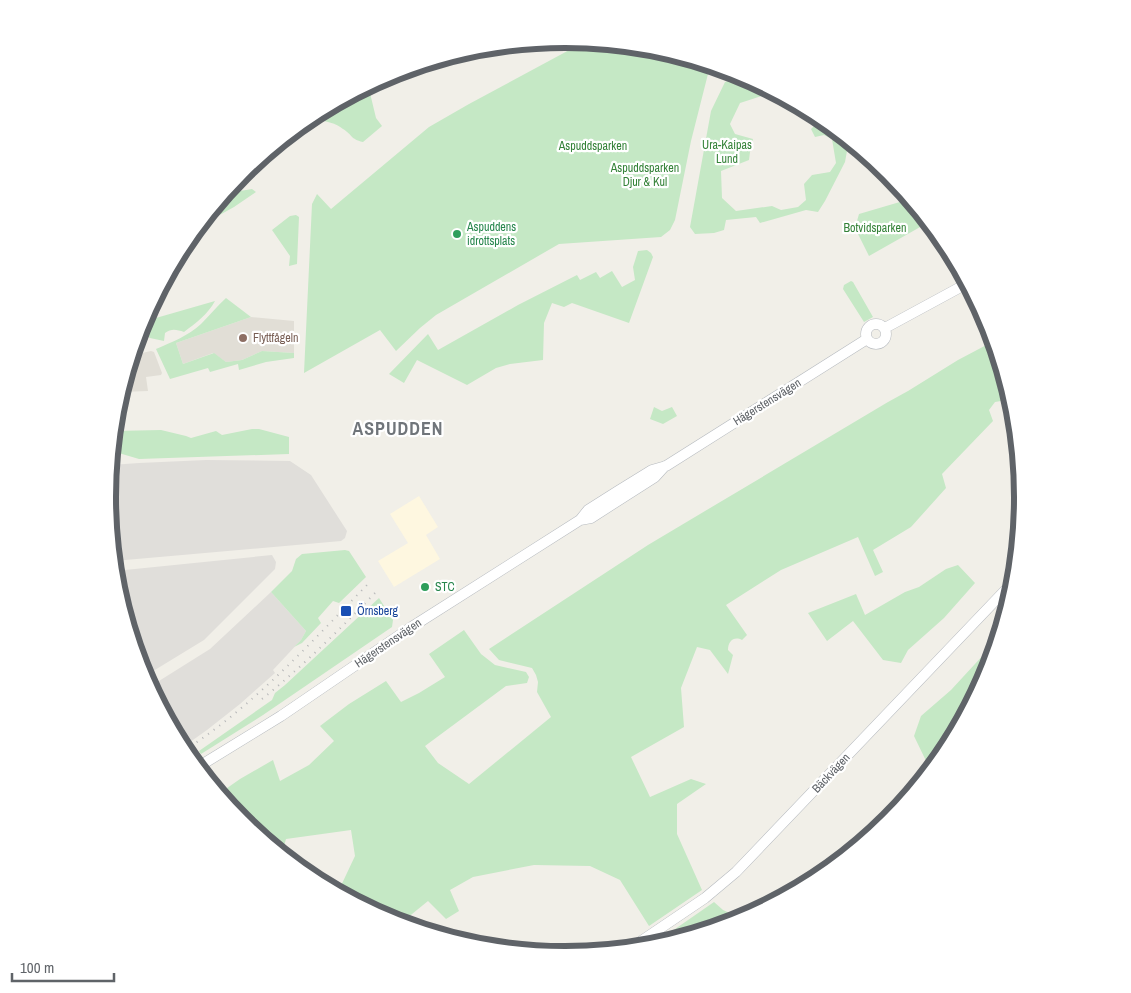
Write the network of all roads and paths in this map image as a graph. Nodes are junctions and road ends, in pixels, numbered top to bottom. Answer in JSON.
{"nodes":[{"id":1,"x":962,"y":286,"type":"edge"},
{"id":2,"x":1004,"y":591,"type":"edge"},
{"id":3,"x":204,"y":763,"type":"edge"},
{"id":4,"x":645,"y":938,"type":"edge"}],
"edges":[{"from":1,"to":3,"type":"street","name":"Hägerstensvägen"},
{"from":2,"to":4,"type":"street","name":"Bäckvägen"}]}
